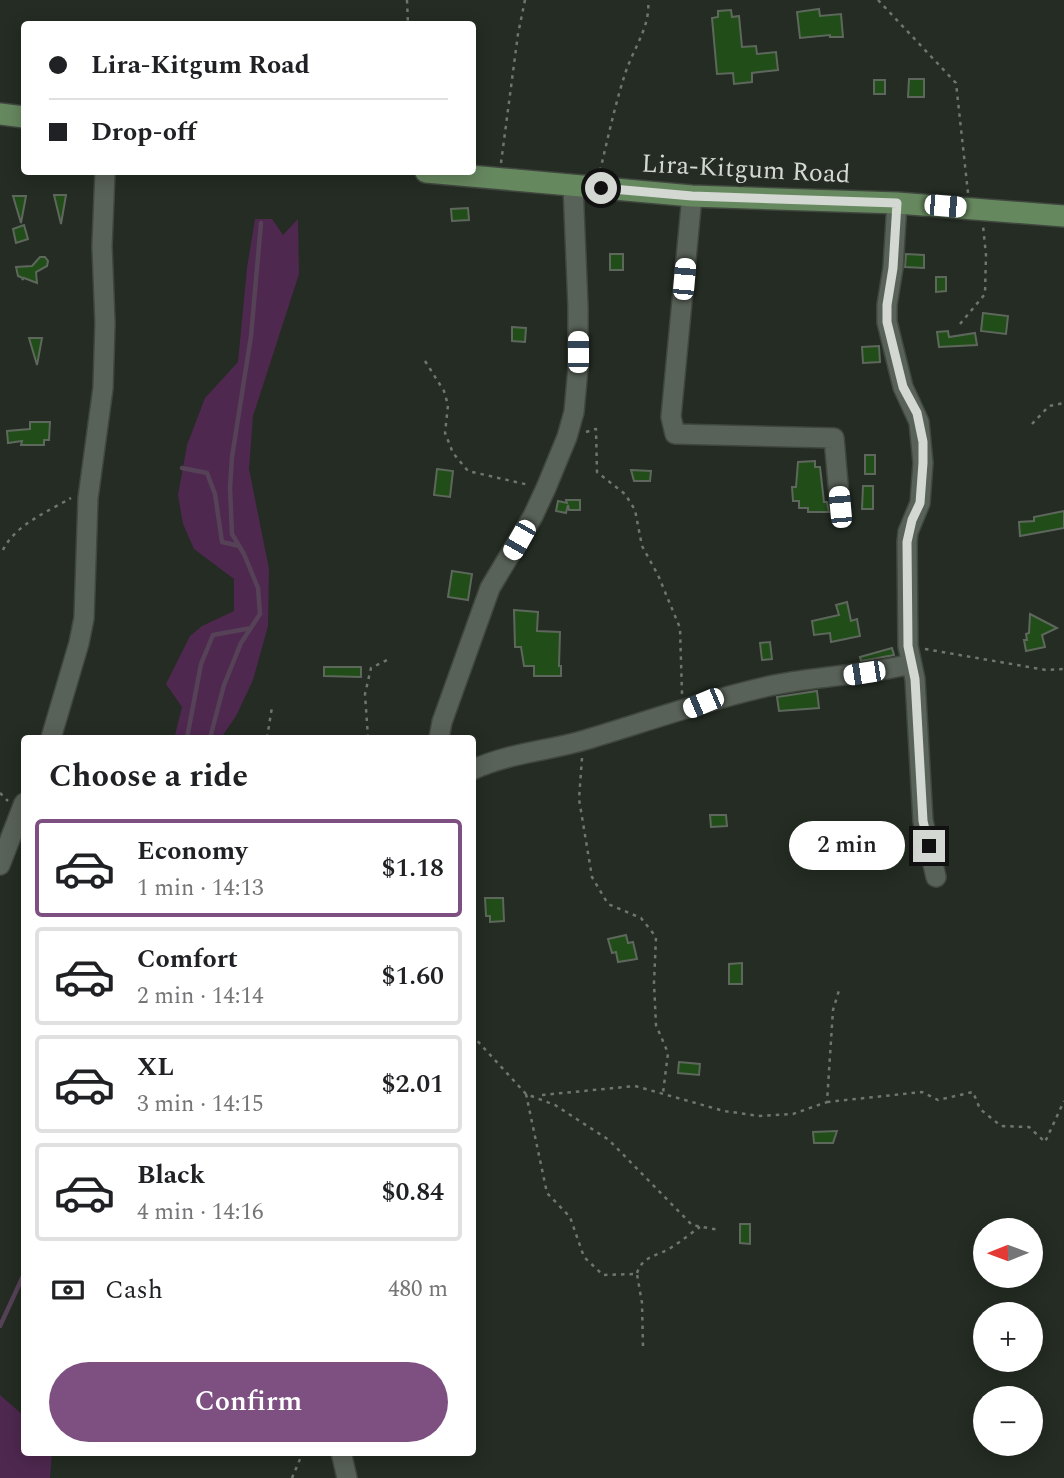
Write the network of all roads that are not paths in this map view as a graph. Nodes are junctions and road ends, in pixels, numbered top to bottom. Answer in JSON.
{"nodes":[{"id":1,"x":0,"y":114,"type":"edge"},
{"id":2,"x":21,"y":117,"type":"edge"},
{"id":3,"x":105,"y":175,"type":"edge"},
{"id":4,"x":453,"y":175,"type":"edge"},
{"id":5,"x":573,"y":185,"type":"junction"},
{"id":6,"x":692,"y":196,"type":"junction"},
{"id":7,"x":897,"y":203,"type":"junction"},
{"id":8,"x":1064,"y":216,"type":"edge"},
{"id":9,"x":840,"y":507,"type":"dead end"},
{"id":10,"x":909,"y":655,"type":"junction"},
{"id":11,"x":52,"y":735,"type":"edge"},
{"id":12,"x":440,"y":735,"type":"edge"},
{"id":13,"x":476,"y":768,"type":"edge"},
{"id":14,"x":21,"y":811,"type":"edge"},
{"id":15,"x":0,"y":865,"type":"edge"},
{"id":16,"x":936,"y":877,"type":"dead end"},
{"id":17,"x":342,"y":1456,"type":"edge"},
{"id":18,"x":347,"y":1478,"type":"edge"}],
"edges":[{"from":1,"to":2,"type":"main road"},
{"from":3,"to":11,"type":"street"},
{"from":4,"to":5,"type":"main road","name":"Lira-Kitgum Road"},
{"from":5,"to":6,"type":"main road","name":"Lira-Kitgum Road"},
{"from":5,"to":12,"type":"street"},
{"from":6,"to":7,"type":"main road","name":"Lira-Kitgum Road"},
{"from":6,"to":9,"type":"street"},
{"from":7,"to":8,"type":"main road","name":"Lira-Kitgum Road"},
{"from":7,"to":10,"type":"street"},
{"from":10,"to":13,"type":"street"},
{"from":10,"to":16,"type":"street"},
{"from":14,"to":15,"type":"street"},
{"from":17,"to":18,"type":"street"}]}
